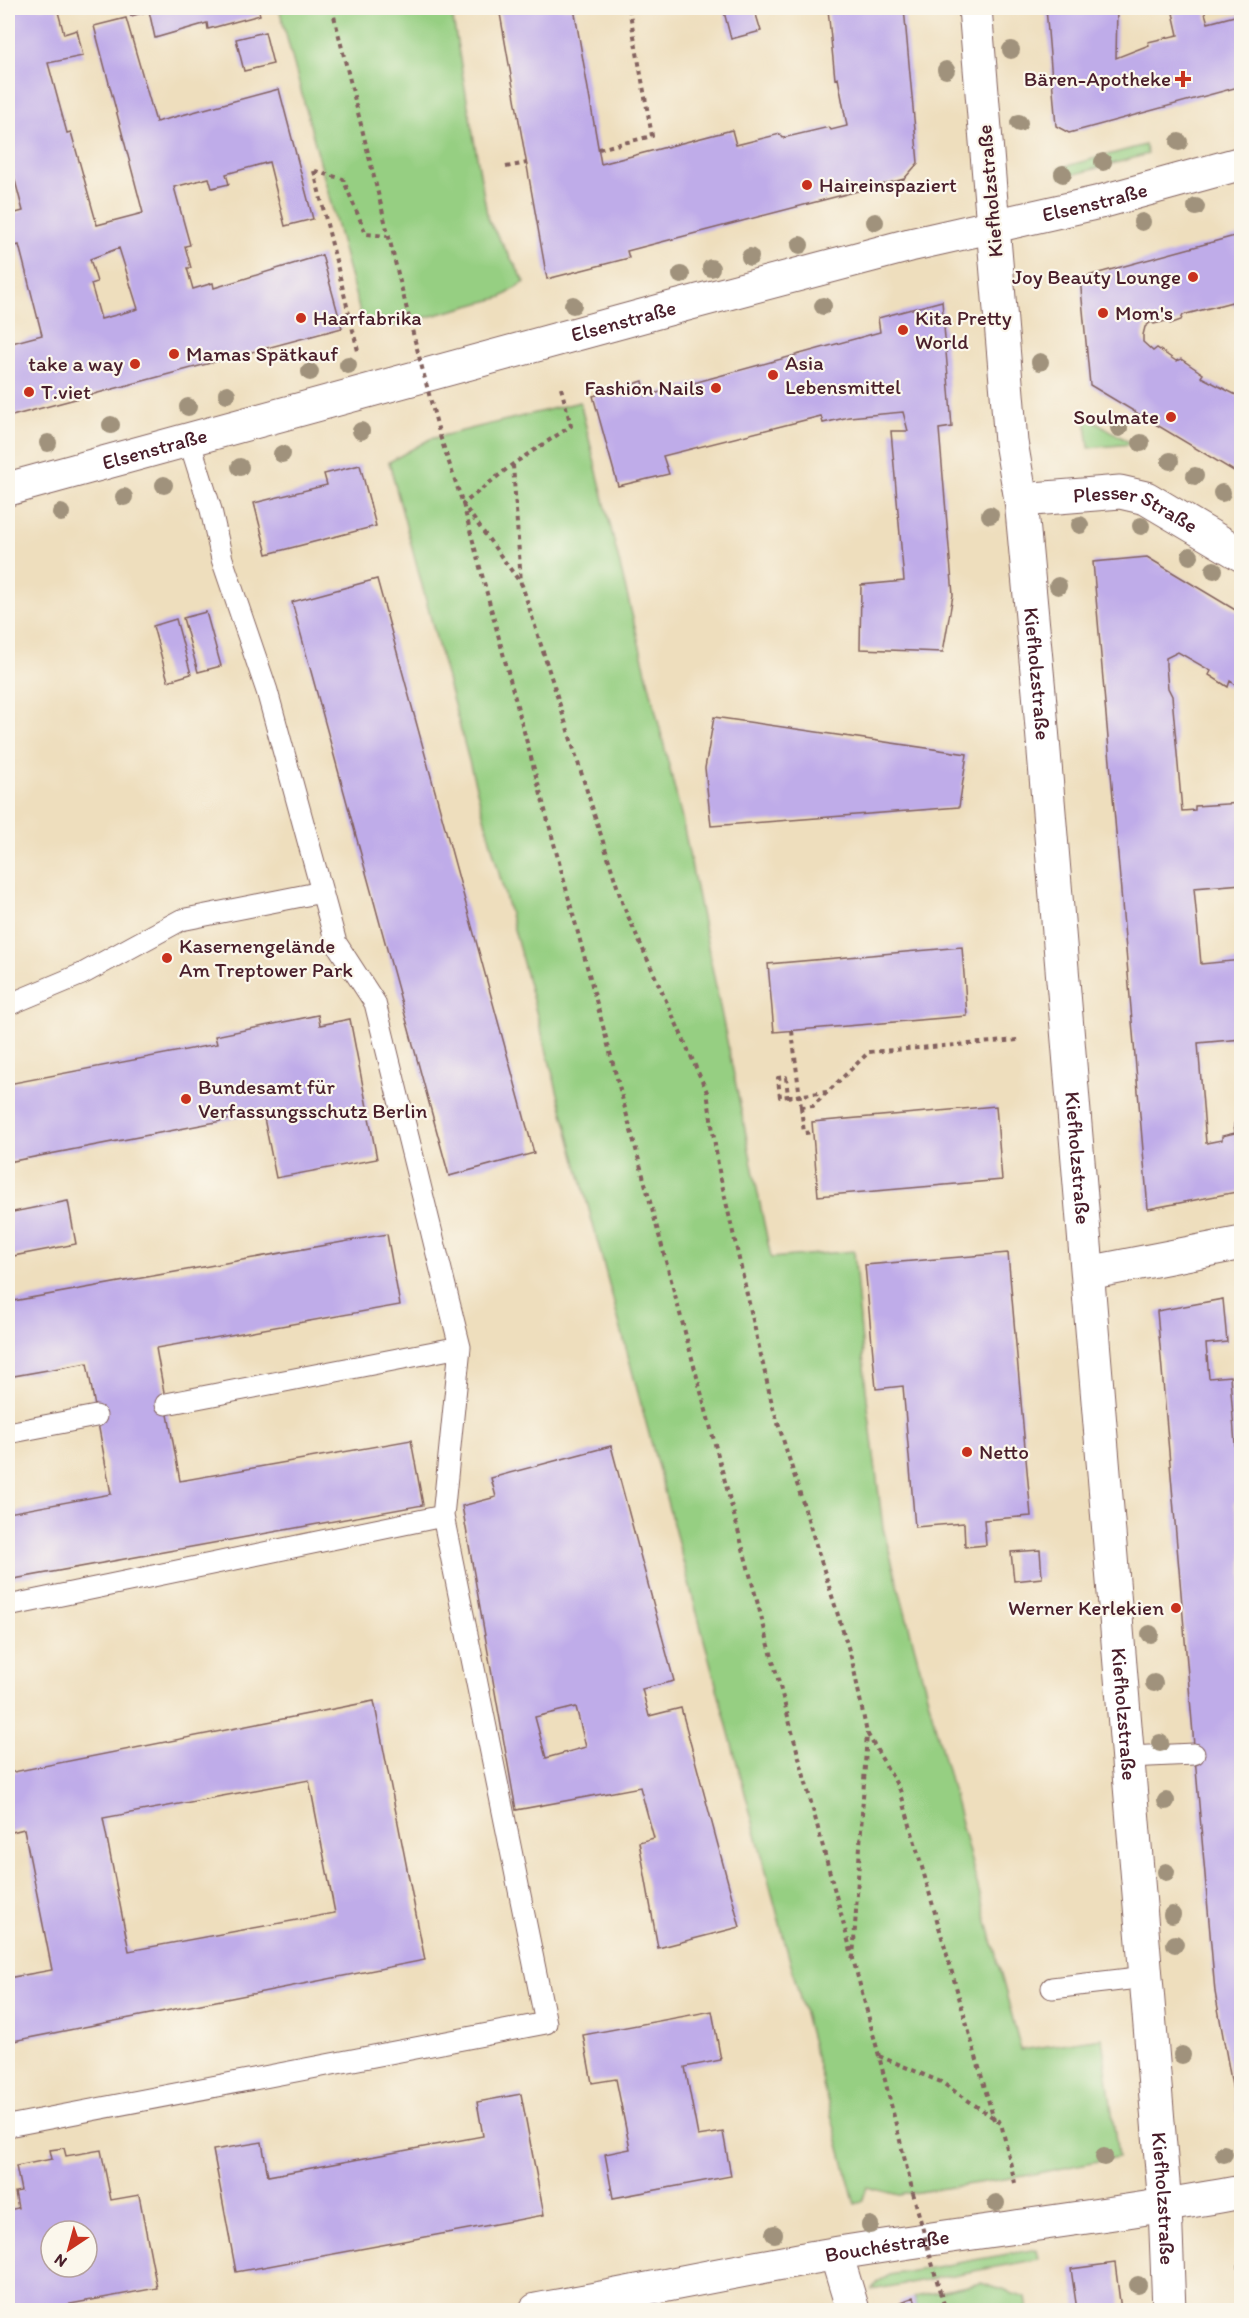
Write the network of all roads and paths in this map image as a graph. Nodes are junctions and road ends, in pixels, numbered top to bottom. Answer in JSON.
{"nodes":[{"id":1,"x":332,"y":8,"type":"edge"},
{"id":2,"x":629,"y":8,"type":"edge"},
{"id":3,"x":975,"y":8,"type":"edge"},
{"id":4,"x":599,"y":149,"type":"dead end"},
{"id":5,"x":527,"y":163,"type":"dead end"},
{"id":6,"x":1242,"y":163,"type":"edge"},
{"id":7,"x":506,"y":167,"type":"dead end"},
{"id":8,"x":993,"y":226,"type":"junction"},
{"id":9,"x":387,"y":236,"type":"junction"},
{"id":10,"x":358,"y":351,"type":"dead end"},
{"id":11,"x":561,"y":388,"type":"dead end"},
{"id":12,"x":189,"y":440,"type":"junction"},
{"id":13,"x":513,"y":464,"type":"junction"},
{"id":14,"x":8,"y":489,"type":"edge"},
{"id":15,"x":1021,"y":500,"type":"junction"},
{"id":16,"x":463,"y":504,"type":"junction"},
{"id":17,"x":1242,"y":555,"type":"edge"},
{"id":18,"x":522,"y":585,"type":"junction"},
{"id":19,"x":322,"y":892,"type":"junction"},
{"id":20,"x":8,"y":1005,"type":"edge"},
{"id":21,"x":792,"y":1031,"type":"dead end"},
{"id":22,"x":1018,"y":1040,"type":"dead end"},
{"id":23,"x":827,"y":1092,"type":"junction"},
{"id":24,"x":799,"y":1095,"type":"junction"},
{"id":25,"x":788,"y":1096,"type":"junction"},
{"id":26,"x":780,"y":1097,"type":"junction"},
{"id":27,"x":801,"y":1107,"type":"junction"},
{"id":28,"x":813,"y":1132,"type":"dead end"},
{"id":29,"x":1242,"y":1243,"type":"edge"},
{"id":30,"x":1088,"y":1273,"type":"junction"},
{"id":31,"x":460,"y":1347,"type":"junction"},
{"id":32,"x":166,"y":1404,"type":"dead end"},
{"id":33,"x":96,"y":1416,"type":"dead end"},
{"id":34,"x":8,"y":1433,"type":"edge"},
{"id":35,"x":443,"y":1516,"type":"junction"},
{"id":36,"x":8,"y":1606,"type":"edge"},
{"id":37,"x":867,"y":1732,"type":"junction"},
{"id":38,"x":1194,"y":1754,"type":"dead end"},
{"id":39,"x":1128,"y":1757,"type":"junction"},
{"id":40,"x":853,"y":1962,"type":"junction"},
{"id":41,"x":1146,"y":1977,"type":"junction"},
{"id":42,"x":1052,"y":1988,"type":"dead end"},
{"id":43,"x":879,"y":2056,"type":"junction"},
{"id":44,"x":994,"y":2120,"type":"junction"},
{"id":45,"x":8,"y":2126,"type":"edge"},
{"id":46,"x":1015,"y":2183,"type":"dead end"},
{"id":47,"x":1242,"y":2192,"type":"edge"},
{"id":48,"x":1165,"y":2206,"type":"junction"},
{"id":49,"x":836,"y":2254,"type":"junction"},
{"id":50,"x":536,"y":2310,"type":"edge"},
{"id":51,"x":853,"y":2310,"type":"edge"},
{"id":52,"x":946,"y":2310,"type":"edge"},
{"id":53,"x":1169,"y":2310,"type":"edge"}],
"edges":[{"from":1,"to":9,"type":"path"},
{"from":2,"to":4,"type":"path"},
{"from":3,"to":8,"type":"street","name":"Kiefholzstraße"},
{"from":5,"to":7,"type":"path"},
{"from":6,"to":8,"type":"street","name":"Elsenstraße"},
{"from":8,"to":12,"type":"street","name":"Elsenstraße"},
{"from":8,"to":15,"type":"street","name":"Kiefholzstraße"},
{"from":9,"to":10,"type":"path"},
{"from":9,"to":16,"type":"path","bridge":true},
{"from":11,"to":13,"type":"path"},
{"from":12,"to":14,"type":"street","name":"Elsenstraße"},
{"from":12,"to":19,"type":"lane"},
{"from":13,"to":16,"type":"path"},
{"from":13,"to":18,"type":"path"},
{"from":15,"to":17,"type":"street","name":"Plesser Straße"},
{"from":15,"to":30,"type":"street","name":"Kiefholzstraße"},
{"from":16,"to":18,"type":"path"},
{"from":16,"to":40,"type":"path"},
{"from":18,"to":37,"type":"path"},
{"from":19,"to":20,"type":"lane"},
{"from":19,"to":31,"type":"lane"},
{"from":21,"to":24,"type":"path","bridge":true},
{"from":22,"to":23,"type":"path"},
{"from":23,"to":26,"type":"path"},
{"from":23,"to":27,"type":"path"},
{"from":24,"to":25,"type":"path","bridge":true},
{"from":24,"to":27,"type":"path","bridge":true},
{"from":25,"to":26,"type":"path"},
{"from":25,"to":26,"type":"path"},
{"from":27,"to":28,"type":"path","bridge":true},
{"from":29,"to":30,"type":"street"},
{"from":30,"to":39,"type":"street","name":"Kiefholzstraße"},
{"from":31,"to":32,"type":"lane"},
{"from":31,"to":35,"type":"lane"},
{"from":33,"to":34,"type":"lane"},
{"from":35,"to":36,"type":"lane"},
{"from":35,"to":45,"type":"lane"},
{"from":37,"to":40,"type":"path"},
{"from":37,"to":44,"type":"path"},
{"from":38,"to":39,"type":"lane"},
{"from":39,"to":41,"type":"street","name":"Kiefholzstraße"},
{"from":40,"to":43,"type":"path"},
{"from":41,"to":42,"type":"lane"},
{"from":41,"to":48,"type":"street","name":"Kiefholzstraße"},
{"from":43,"to":44,"type":"path"},
{"from":43,"to":52,"type":"path","bridge":true},
{"from":44,"to":46,"type":"path"},
{"from":47,"to":48,"type":"street","name":"Bouchéstraße"},
{"from":48,"to":49,"type":"street","name":"Bouchéstraße"},
{"from":48,"to":53,"type":"street","name":"Kiefholzstraße"},
{"from":49,"to":50,"type":"street","name":"Bouchéstraße"},
{"from":49,"to":51,"type":"street"}]}
